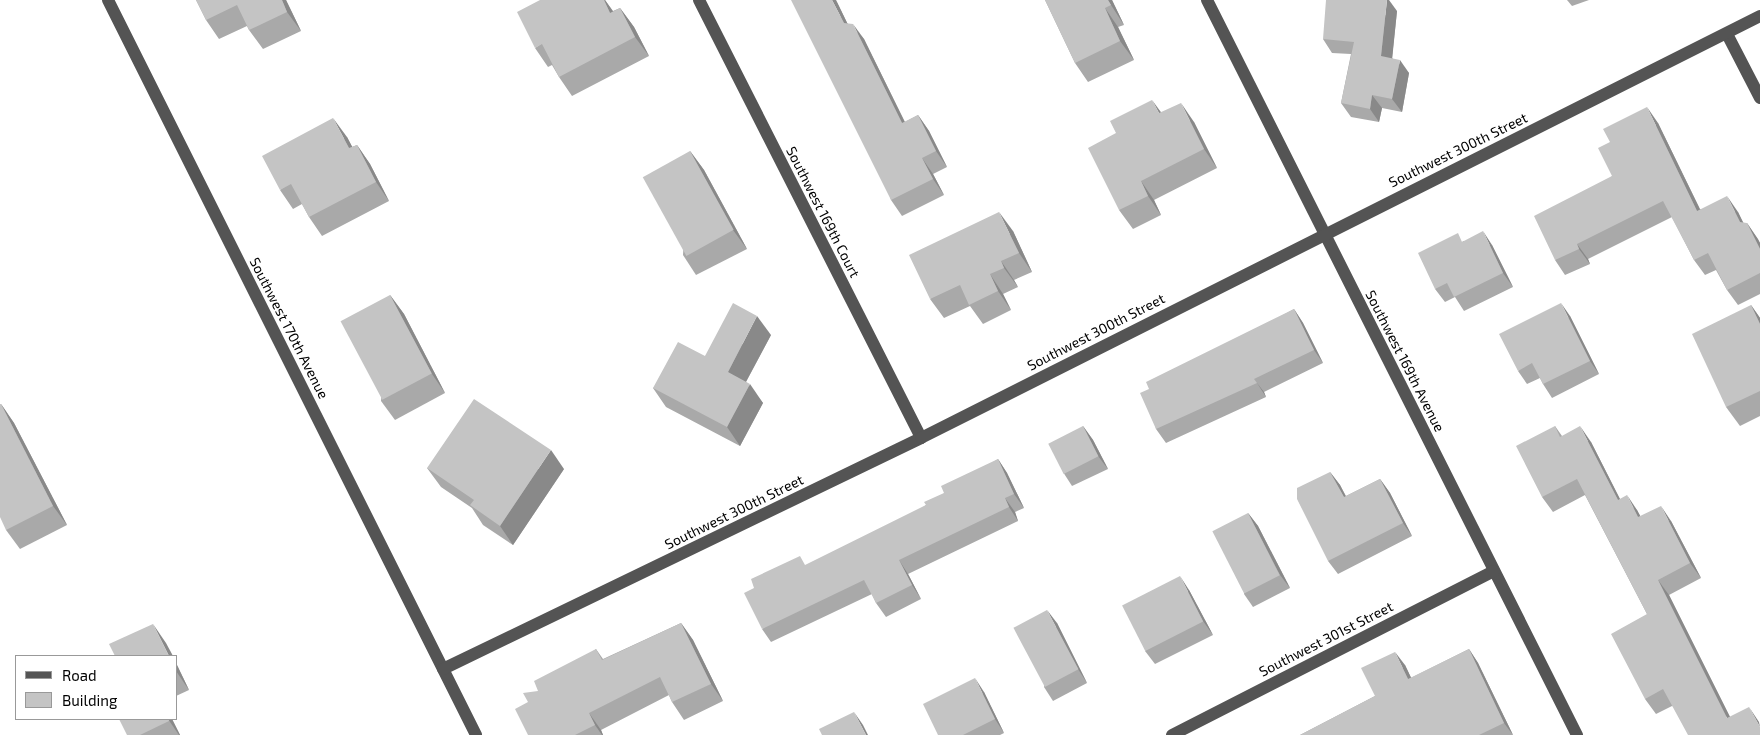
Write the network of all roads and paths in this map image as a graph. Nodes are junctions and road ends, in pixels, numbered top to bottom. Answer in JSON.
{"nodes":[{"id":1,"x":108,"y":0,"type":"edge"},
{"id":2,"x":699,"y":0,"type":"edge"},
{"id":3,"x":1207,"y":0,"type":"edge"},
{"id":4,"x":1760,"y":16,"type":"edge"},
{"id":5,"x":1727,"y":34,"type":"junction"},
{"id":6,"x":1760,"y":98,"type":"edge"},
{"id":7,"x":1324,"y":233,"type":"junction"},
{"id":8,"x":920,"y":438,"type":"junction"},
{"id":9,"x":1494,"y":571,"type":"junction"},
{"id":10,"x":443,"y":669,"type":"junction"},
{"id":11,"x":476,"y":735,"type":"edge"},
{"id":12,"x":1172,"y":735,"type":"edge"},
{"id":13,"x":1577,"y":735,"type":"edge"}],
"edges":[{"from":1,"to":10,"type":"street","name":"Southwest 170th Avenue"},
{"from":2,"to":8,"type":"street","name":"Southwest 169th Court"},
{"from":3,"to":7,"type":"street","name":"Southwest 169th Avenue"},
{"from":4,"to":5,"type":"street","name":"Southwest 300th Street"},
{"from":5,"to":6,"type":"street"},
{"from":5,"to":7,"type":"street","name":"Southwest 300th Street"},
{"from":7,"to":8,"type":"street","name":"Southwest 300th Street"},
{"from":7,"to":9,"type":"street","name":"Southwest 169th Avenue"},
{"from":8,"to":10,"type":"street","name":"Southwest 300th Street"},
{"from":9,"to":12,"type":"street","name":"Southwest 301st Street"},
{"from":9,"to":13,"type":"street","name":"Southwest 169th Avenue"},
{"from":10,"to":11,"type":"street","name":"Southwest 170th Avenue"}]}
